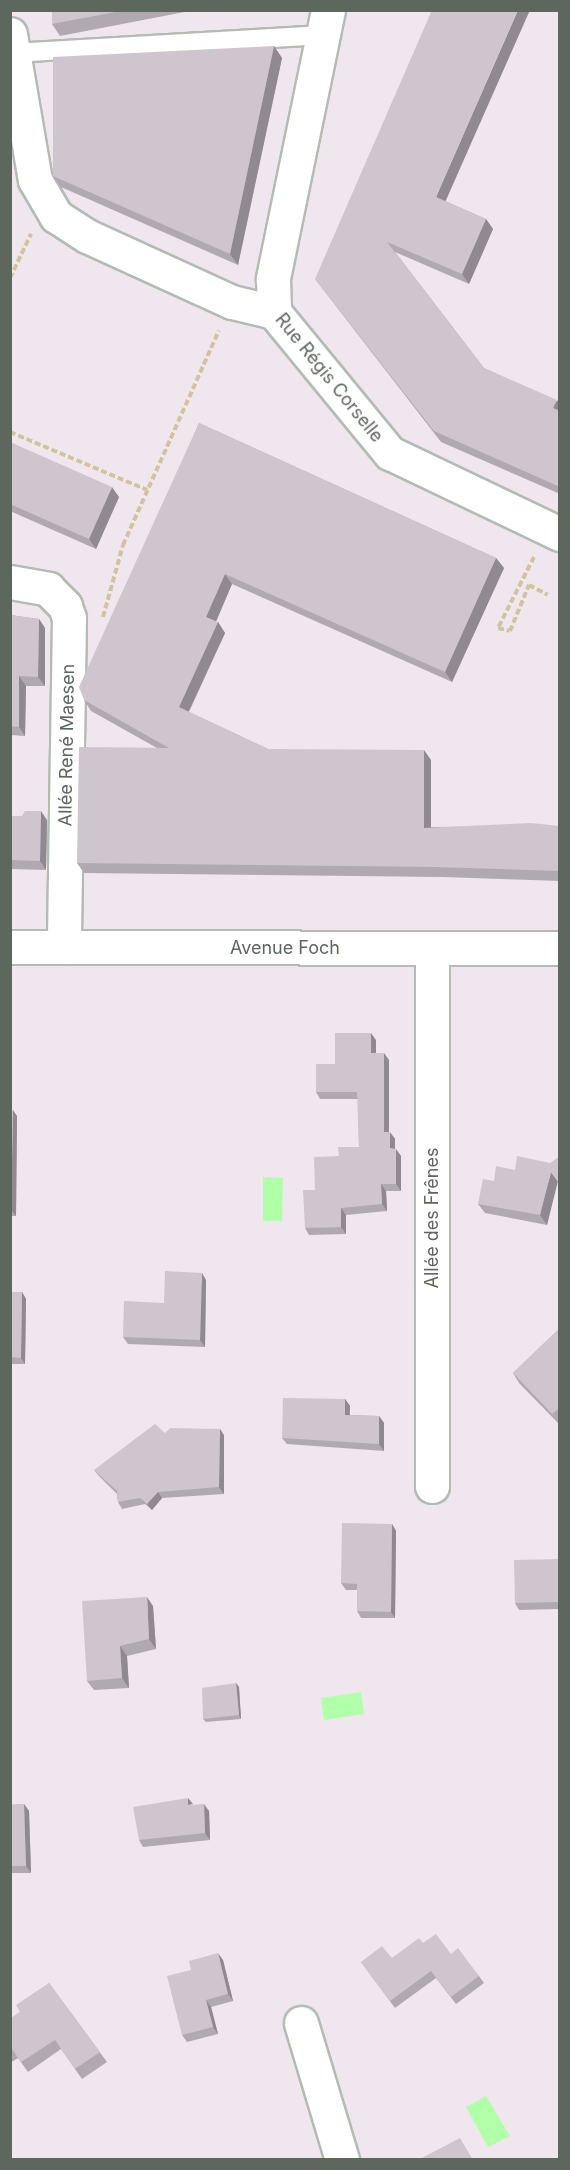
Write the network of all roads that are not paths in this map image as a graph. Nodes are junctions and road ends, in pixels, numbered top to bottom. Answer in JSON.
{"nodes":[{"id":1,"x":325,"y":23,"type":"edge"},
{"id":2,"x":12,"y":44,"type":"edge"},
{"id":3,"x":274,"y":312,"type":"junction"},
{"id":4,"x":554,"y":532,"type":"edge"},
{"id":5,"x":10,"y":582,"type":"edge"},
{"id":6,"x":10,"y":947,"type":"edge"},
{"id":7,"x":64,"y":947,"type":"junction"},
{"id":8,"x":560,"y":948,"type":"edge"},
{"id":9,"x":432,"y":949,"type":"junction"},
{"id":10,"x":432,"y":1486,"type":"dead end"},
{"id":11,"x":301,"y":2024,"type":"dead end"},
{"id":12,"x":342,"y":2160,"type":"edge"}],
"edges":[{"from":1,"to":2,"type":"lane"},
{"from":1,"to":3,"type":"street","name":"Rue Régis Corselle"},
{"from":2,"to":3,"type":"street"},
{"from":3,"to":4,"type":"street","name":"Rue Régis Corselle"},
{"from":5,"to":7,"type":"street","name":"Allée René Maesen"},
{"from":6,"to":7,"type":"street","name":"Avenue Foch"},
{"from":7,"to":9,"type":"street","name":"Avenue Foch"},
{"from":8,"to":9,"type":"street","name":"Avenue Foch"},
{"from":9,"to":10,"type":"street","name":"Allée des Frênes"},
{"from":11,"to":12,"type":"street"}]}
